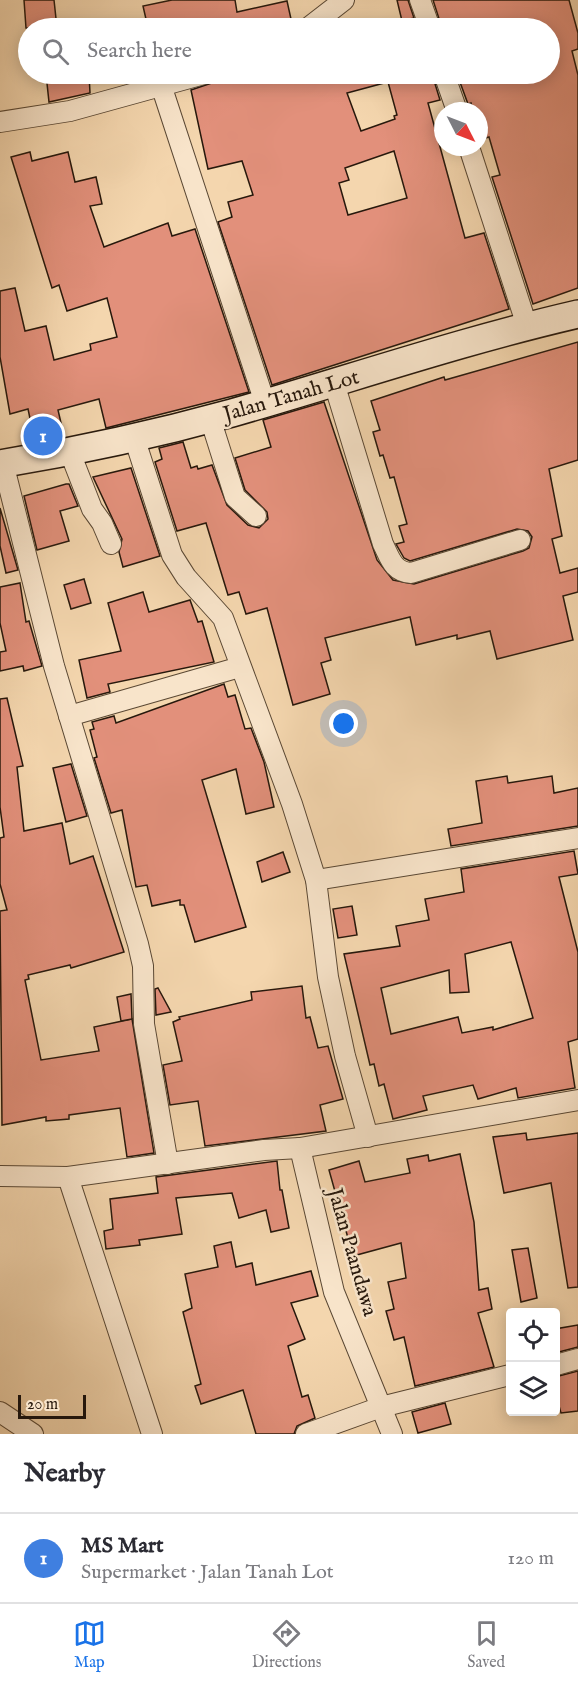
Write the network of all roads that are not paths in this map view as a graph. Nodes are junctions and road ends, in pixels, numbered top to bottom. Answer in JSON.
{"nodes":[{"id":1,"x":344,"y":0,"type":"edge"},
{"id":2,"x":420,"y":0,"type":"edge"},
{"id":3,"x":321,"y":18,"type":"edge"},
{"id":4,"x":426,"y":18,"type":"edge"},
{"id":5,"x":165,"y":84,"type":"edge"},
{"id":6,"x":448,"y":84,"type":"edge"},
{"id":7,"x":161,"y":85,"type":"junction"},
{"id":8,"x":454,"y":102,"type":"edge"},
{"id":9,"x":0,"y":122,"type":"edge"},
{"id":10,"x":472,"y":156,"type":"edge"},
{"id":11,"x":578,"y":314,"type":"edge"},
{"id":12,"x":527,"y":326,"type":"junction"},
{"id":13,"x":334,"y":383,"type":"junction"},
{"id":14,"x":266,"y":403,"type":"junction"},
{"id":15,"x":210,"y":418,"type":"junction"},
{"id":16,"x":134,"y":437,"type":"junction"},
{"id":17,"x":69,"y":450,"type":"junction"},
{"id":18,"x":2,"y":464,"type":"edge"},
{"id":19,"x":256,"y":516,"type":"dead end"},
{"id":20,"x":520,"y":540,"type":"dead end"},
{"id":21,"x":111,"y":544,"type":"dead end"},
{"id":22,"x":240,"y":667,"type":"junction"},
{"id":23,"x":69,"y":716,"type":"junction"},
{"id":24,"x":578,"y":838,"type":"edge"},
{"id":25,"x":316,"y":880,"type":"junction"},
{"id":26,"x":578,"y":1100,"type":"edge"},
{"id":27,"x":369,"y":1137,"type":"junction"},
{"id":28,"x":300,"y":1148,"type":"junction"},
{"id":29,"x":168,"y":1164,"type":"junction"},
{"id":30,"x":0,"y":1176,"type":"edge"},
{"id":31,"x":68,"y":1177,"type":"junction"},
{"id":32,"x":578,"y":1359,"type":"edge"},
{"id":33,"x":560,"y":1364,"type":"edge"},
{"id":34,"x":506,"y":1377,"type":"edge"},
{"id":35,"x":381,"y":1407,"type":"junction"},
{"id":36,"x":0,"y":1412,"type":"edge"},
{"id":37,"x":33,"y":1434,"type":"edge"},
{"id":38,"x":152,"y":1434,"type":"edge"},
{"id":39,"x":306,"y":1434,"type":"edge"},
{"id":40,"x":392,"y":1434,"type":"edge"}],
"edges":[{"from":1,"to":3,"type":"street"},
{"from":2,"to":4,"type":"street"},
{"from":5,"to":7,"type":"street"},
{"from":6,"to":8,"type":"street"},
{"from":7,"to":9,"type":"street"},
{"from":7,"to":14,"type":"street"},
{"from":10,"to":12,"type":"street"},
{"from":11,"to":12,"type":"main road","name":"Jalan Tanah Lot"},
{"from":12,"to":13,"type":"main road","name":"Jalan Tanah Lot"},
{"from":13,"to":14,"type":"main road","name":"Jalan Tanah Lot"},
{"from":13,"to":20,"type":"street"},
{"from":14,"to":15,"type":"main road","name":"Jalan Tanah Lot"},
{"from":15,"to":16,"type":"main road","name":"Jalan Tanah Lot"},
{"from":15,"to":19,"type":"street"},
{"from":16,"to":17,"type":"main road","name":"Jalan Tanah Lot"},
{"from":16,"to":22,"type":"street"},
{"from":17,"to":18,"type":"main road","name":"Jalan Tanah Lot"},
{"from":17,"to":21,"type":"street"},
{"from":18,"to":23,"type":"street"},
{"from":22,"to":23,"type":"street"},
{"from":22,"to":25,"type":"street"},
{"from":23,"to":29,"type":"street"},
{"from":24,"to":25,"type":"street"},
{"from":25,"to":27,"type":"street"},
{"from":26,"to":27,"type":"street"},
{"from":27,"to":28,"type":"street"},
{"from":28,"to":29,"type":"street"},
{"from":28,"to":35,"type":"street","name":"Jalan Paandawa"},
{"from":29,"to":31,"type":"street"},
{"from":30,"to":31,"type":"street"},
{"from":31,"to":38,"type":"street"},
{"from":32,"to":33,"type":"street"},
{"from":34,"to":35,"type":"street"},
{"from":35,"to":39,"type":"street"},
{"from":35,"to":40,"type":"street","name":"Jalan Paandawa"},
{"from":36,"to":37,"type":"street"}]}
